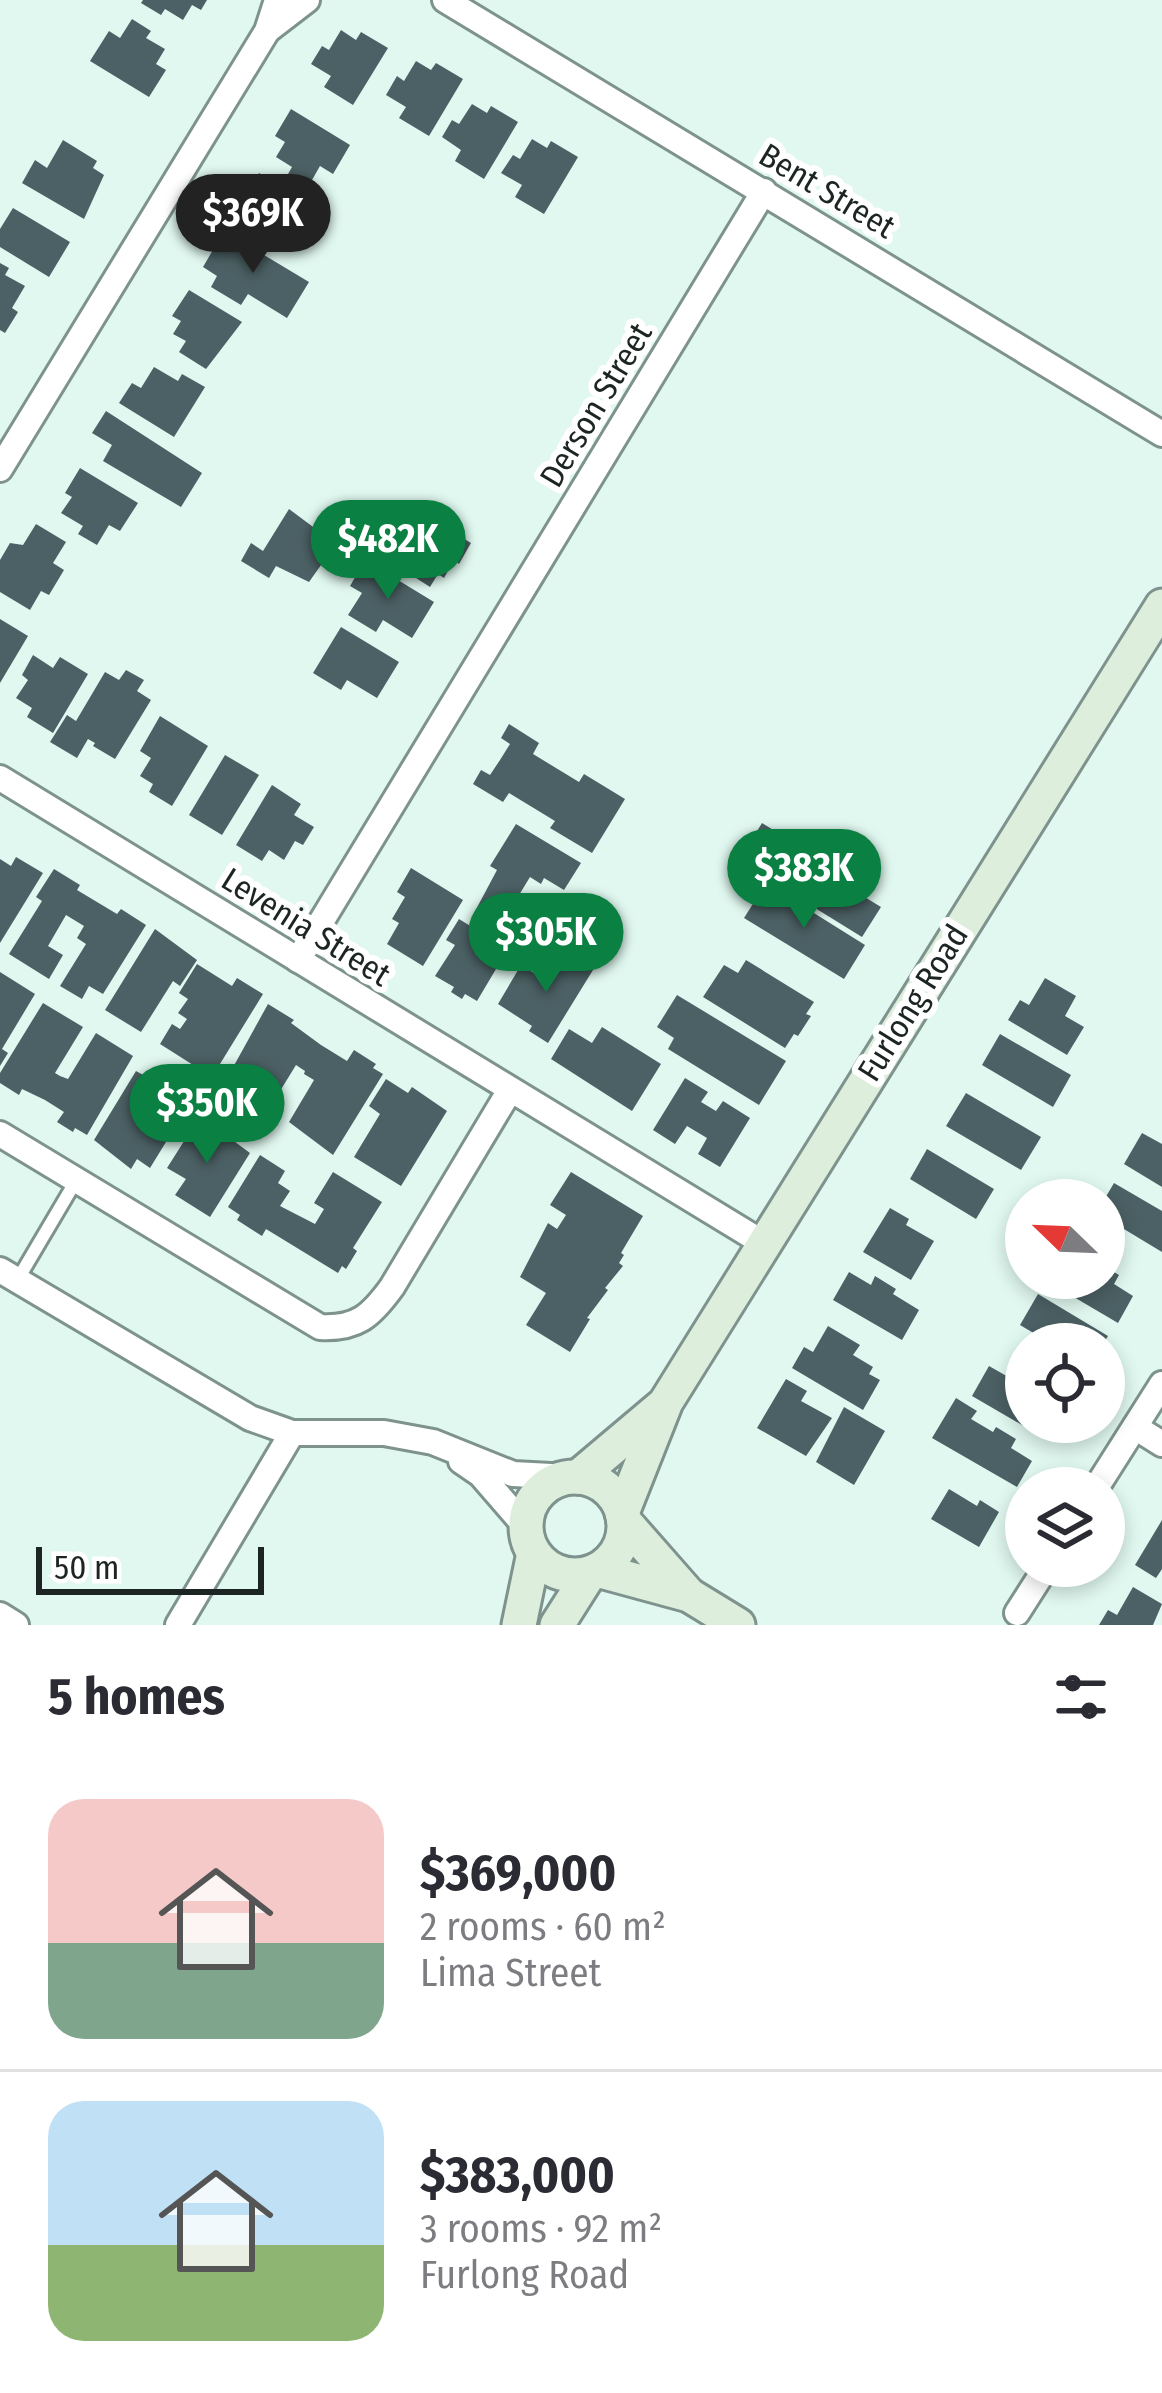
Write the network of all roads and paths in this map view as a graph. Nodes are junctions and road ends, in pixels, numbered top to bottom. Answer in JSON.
{"nodes":[{"id":1,"x":277,"y":0,"type":"edge"},
{"id":2,"x":308,"y":0,"type":"edge"},
{"id":3,"x":451,"y":2,"type":"edge"},
{"id":4,"x":267,"y":31,"type":"junction"},
{"id":5,"x":764,"y":191,"type":"junction"},
{"id":6,"x":1162,"y":434,"type":"edge"},
{"id":7,"x":0,"y":470,"type":"edge"},
{"id":8,"x":1162,"y":606,"type":"edge"},
{"id":9,"x":0,"y":778,"type":"edge"},
{"id":10,"x":298,"y":960,"type":"junction"},
{"id":11,"x":510,"y":1090,"type":"junction"},
{"id":12,"x":0,"y":1134,"type":"edge"},
{"id":13,"x":77,"y":1179,"type":"junction"},
{"id":14,"x":763,"y":1243,"type":"junction"},
{"id":15,"x":9,"y":1275,"type":"edge"},
{"id":16,"x":1162,"y":1384,"type":"edge"},
{"id":17,"x":666,"y":1402,"type":"junction"},
{"id":18,"x":1135,"y":1427,"type":"junction"},
{"id":19,"x":292,"y":1433,"type":"junction"},
{"id":20,"x":433,"y":1442,"type":"junction"},
{"id":21,"x":1162,"y":1444,"type":"edge"},
{"id":22,"x":1109,"y":1467,"type":"edge"},
{"id":23,"x":574,"y":1477,"type":"junction"},
{"id":24,"x":623,"y":1517,"type":"junction"},
{"id":25,"x":530,"y":1540,"type":"junction"},
{"id":26,"x":594,"y":1571,"type":"junction"},
{"id":27,"x":1034,"y":1587,"type":"edge"},
{"id":28,"x":689,"y":1595,"type":"junction"},
{"id":29,"x":1017,"y":1613,"type":"dead end"},
{"id":30,"x":0,"y":1615,"type":"edge"},
{"id":31,"x":16,"y":1625,"type":"edge"},
{"id":32,"x":178,"y":1625,"type":"edge"},
{"id":33,"x":519,"y":1625,"type":"edge"},
{"id":34,"x":557,"y":1625,"type":"edge"},
{"id":35,"x":738,"y":1625,"type":"edge"}],
"edges":[{"from":1,"to":4,"type":"street"},
{"from":2,"to":4,"type":"street"},
{"from":3,"to":5,"type":"street","name":"Bent Street"},
{"from":4,"to":7,"type":"street"},
{"from":5,"to":6,"type":"street","name":"Bent Street"},
{"from":5,"to":10,"type":"street","name":"Derson Street"},
{"from":8,"to":14,"type":"main road","name":"Furlong Road"},
{"from":9,"to":10,"type":"street","name":"Levenia Street"},
{"from":10,"to":11,"type":"street","name":"Levenia Street"},
{"from":11,"to":13,"type":"street"},
{"from":11,"to":14,"type":"street","name":"Levenia Street"},
{"from":12,"to":13,"type":"street"},
{"from":13,"to":15,"type":"lane"},
{"from":14,"to":17,"type":"main road","name":"Furlong Road"},
{"from":15,"to":19,"type":"street"},
{"from":16,"to":18,"type":"street"},
{"from":17,"to":23,"type":"main road","name":"Furlong Road"},
{"from":17,"to":24,"type":"main road","name":"Furlong Road"},
{"from":18,"to":21,"type":"street"},
{"from":18,"to":22,"type":"street"},
{"from":19,"to":20,"type":"street"},
{"from":19,"to":32,"type":"street"},
{"from":20,"to":23,"type":"street"},
{"from":20,"to":25,"type":"street"},
{"from":23,"to":24,"type":"main road"},
{"from":23,"to":25,"type":"main road"},
{"from":24,"to":26,"type":"main road"},
{"from":24,"to":28,"type":"main road"},
{"from":25,"to":26,"type":"main road"},
{"from":25,"to":33,"type":"main road"},
{"from":26,"to":28,"type":"main road"},
{"from":26,"to":34,"type":"main road"},
{"from":27,"to":29,"type":"street"},
{"from":28,"to":35,"type":"main road"},
{"from":30,"to":31,"type":"street"}]}
